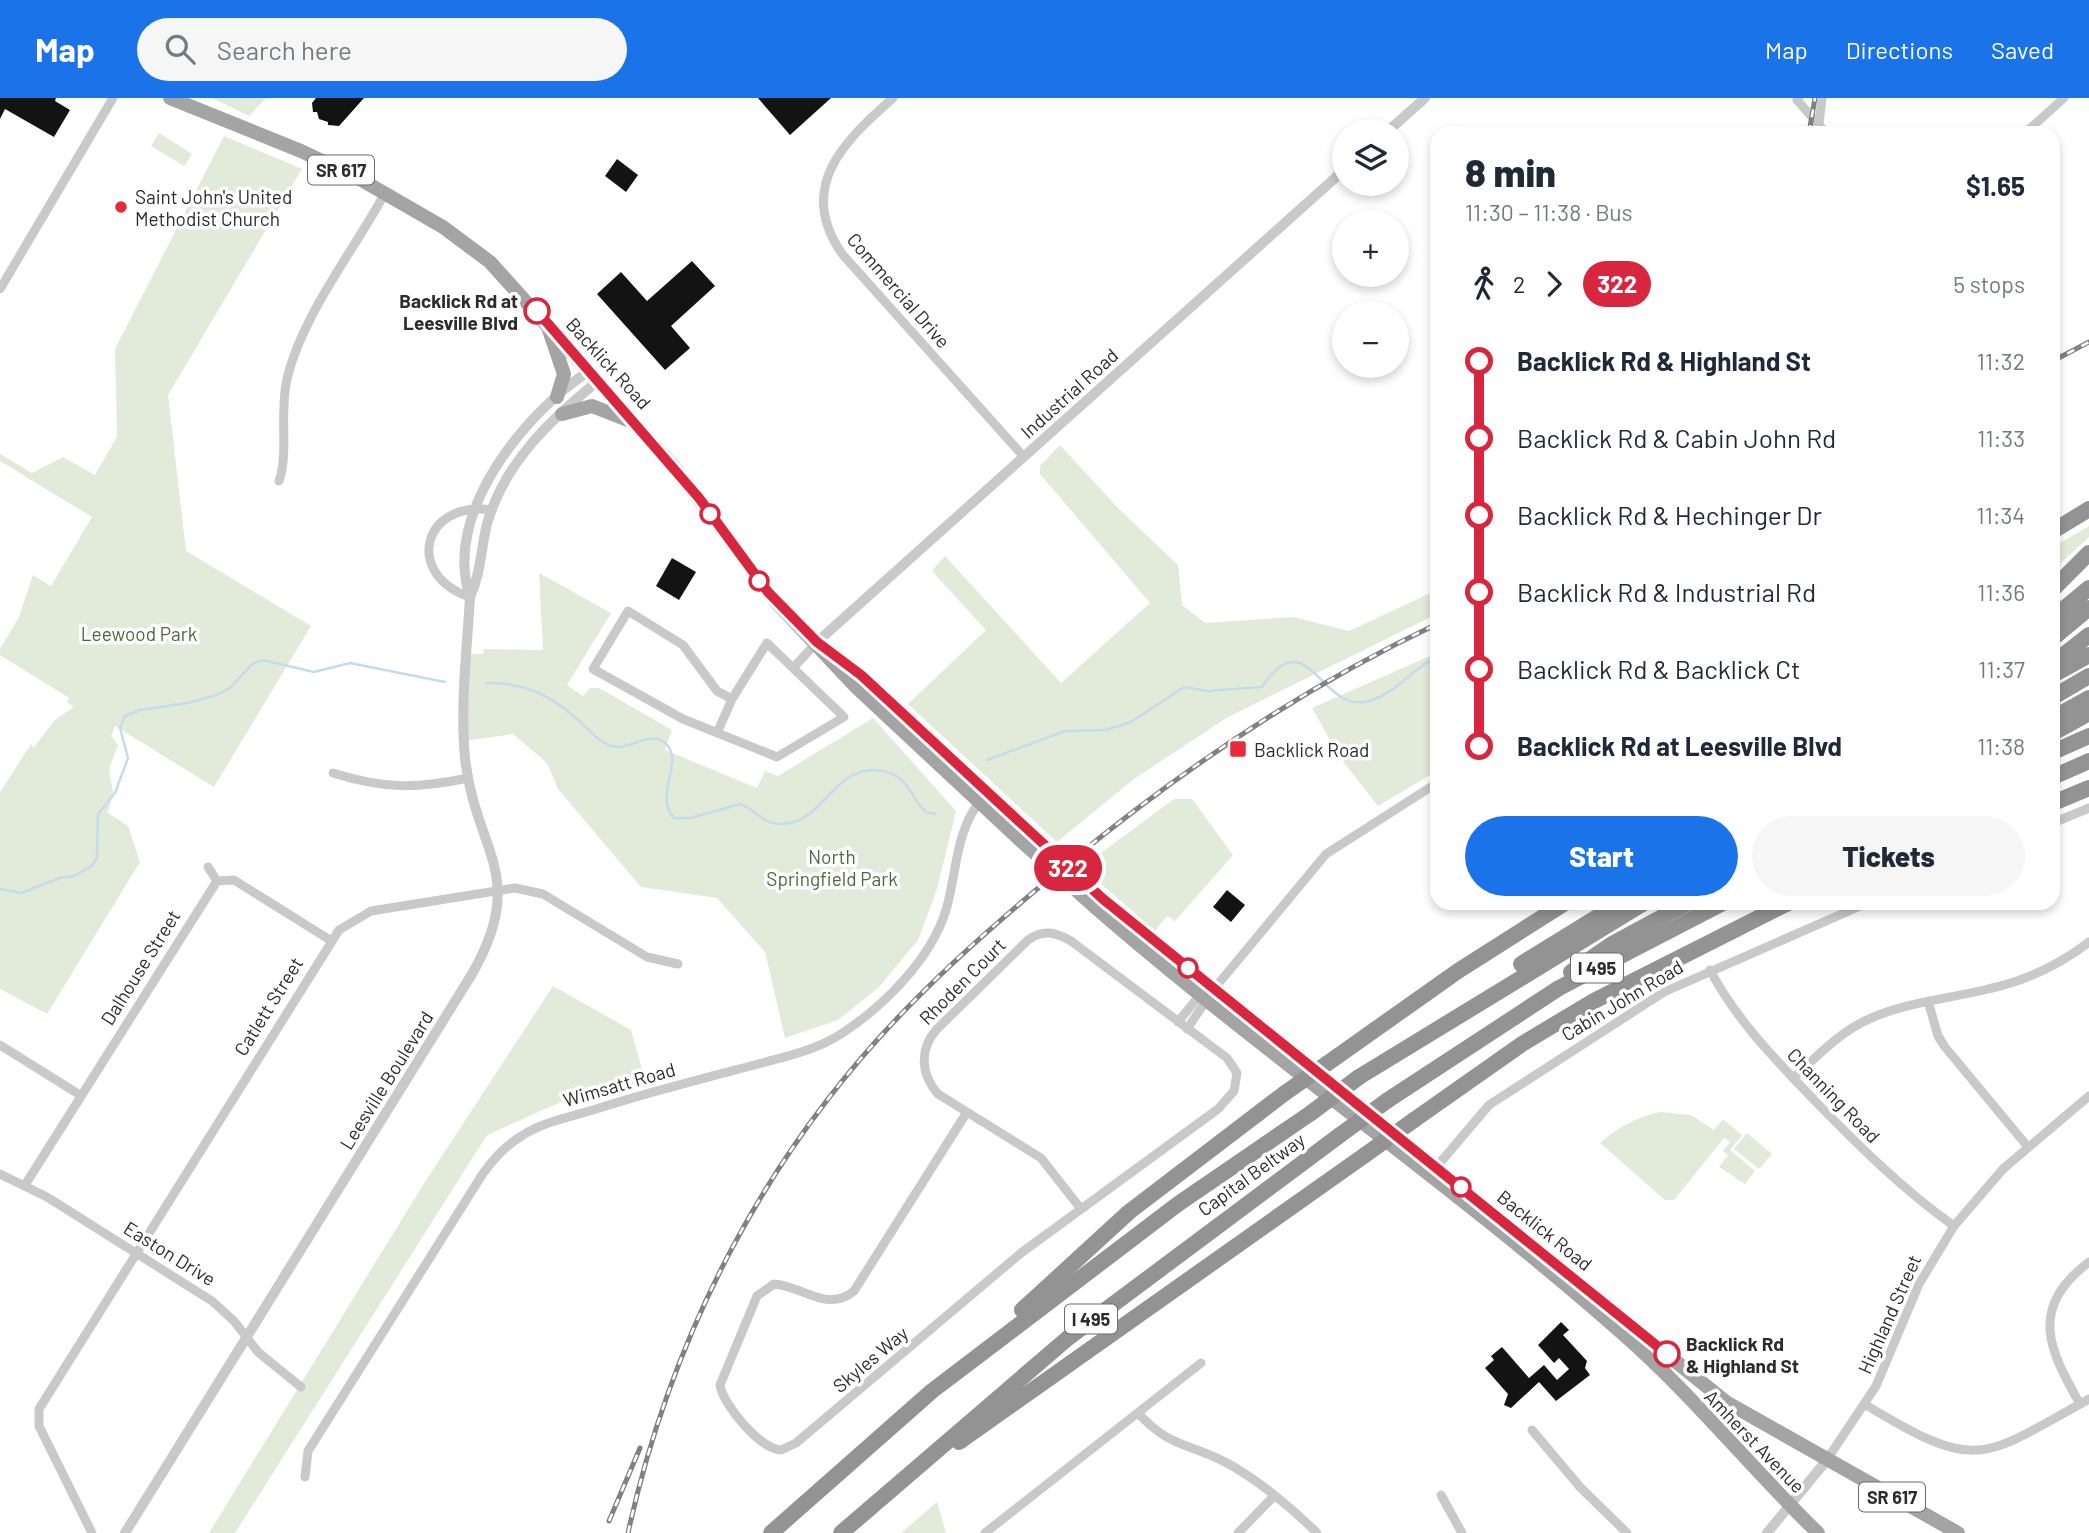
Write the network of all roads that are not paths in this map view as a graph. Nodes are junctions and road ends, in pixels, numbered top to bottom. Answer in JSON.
{"nodes":[{"id":1,"x":113,"y":98,"type":"edge"},
{"id":2,"x":170,"y":98,"type":"edge"},
{"id":3,"x":893,"y":98,"type":"edge"},
{"id":4,"x":1424,"y":98,"type":"edge"},
{"id":5,"x":1822,"y":98,"type":"edge"},
{"id":6,"x":2064,"y":98,"type":"edge"},
{"id":7,"x":1798,"y":99,"type":"edge"},
{"id":8,"x":1401,"y":119,"type":"edge"},
{"id":9,"x":1818,"y":124,"type":"joint"},
{"id":10,"x":2033,"y":126,"type":"edge"},
{"id":11,"x":1332,"y":181,"type":"edge"},
{"id":12,"x":385,"y":193,"type":"junction"},
{"id":13,"x":0,"y":289,"type":"edge"},
{"id":14,"x":546,"y":322,"type":"junction"},
{"id":15,"x":594,"y":376,"type":"junction"},
{"id":16,"x":557,"y":397,"type":"junction"},
{"id":17,"x":562,"y":414,"type":"junction"},
{"id":18,"x":637,"y":424,"type":"junction"},
{"id":19,"x":1024,"y":457,"type":"junction"},
{"id":20,"x":279,"y":481,"type":"dead end"},
{"id":21,"x":475,"y":508,"type":"junction"},
{"id":22,"x":2089,"y":509,"type":"edge"},
{"id":23,"x":492,"y":510,"type":"junction"},
{"id":24,"x":2060,"y":527,"type":"edge"},
{"id":25,"x":2089,"y":553,"type":"edge"},
{"id":26,"x":2060,"y":582,"type":"edge"},
{"id":27,"x":2089,"y":588,"type":"edge"},
{"id":28,"x":470,"y":597,"type":"junction"},
{"id":29,"x":2089,"y":608,"type":"edge"},
{"id":30,"x":2060,"y":612,"type":"edge"},
{"id":31,"x":2060,"y":632,"type":"edge"},
{"id":32,"x":2089,"y":635,"type":"edge"},
{"id":33,"x":817,"y":642,"type":"junction"},
{"id":34,"x":2089,"y":655,"type":"edge"},
{"id":35,"x":2060,"y":658,"type":"edge"},
{"id":36,"x":794,"y":667,"type":"junction"},
{"id":37,"x":2060,"y":671,"type":"edge"},
{"id":38,"x":2089,"y":676,"type":"edge"},
{"id":39,"x":2060,"y":692,"type":"edge"},
{"id":40,"x":2089,"y":698,"type":"edge"},
{"id":41,"x":732,"y":699,"type":"junction"},
{"id":42,"x":2089,"y":713,"type":"edge"},
{"id":43,"x":2060,"y":714,"type":"edge"},
{"id":44,"x":2060,"y":729,"type":"edge"},
{"id":45,"x":718,"y":733,"type":"junction"},
{"id":46,"x":2089,"y":736,"type":"edge"},
{"id":47,"x":2060,"y":749,"type":"edge"},
{"id":48,"x":2089,"y":761,"type":"edge"},
{"id":49,"x":333,"y":773,"type":"dead end"},
{"id":50,"x":2060,"y":774,"type":"edge"},
{"id":51,"x":468,"y":778,"type":"junction"},
{"id":52,"x":1430,"y":787,"type":"edge"},
{"id":53,"x":2089,"y":788,"type":"edge"},
{"id":54,"x":983,"y":798,"type":"junction"},
{"id":55,"x":2060,"y":800,"type":"edge"},
{"id":56,"x":2089,"y":808,"type":"edge"},
{"id":57,"x":2060,"y":820,"type":"edge"},
{"id":58,"x":208,"y":867,"type":"dead end"},
{"id":59,"x":216,"y":881,"type":"junction"},
{"id":60,"x":499,"y":890,"type":"junction"},
{"id":61,"x":1099,"y":903,"type":"junction"},
{"id":62,"x":1554,"y":910,"type":"edge"},
{"id":63,"x":1608,"y":910,"type":"edge"},
{"id":64,"x":1633,"y":910,"type":"edge"},
{"id":65,"x":1675,"y":910,"type":"edge"},
{"id":66,"x":1709,"y":910,"type":"edge"},
{"id":67,"x":1773,"y":910,"type":"edge"},
{"id":68,"x":1782,"y":910,"type":"edge"},
{"id":69,"x":1851,"y":910,"type":"edge"},
{"id":70,"x":1732,"y":930,"type":"junction"},
{"id":71,"x":330,"y":940,"type":"junction"},
{"id":72,"x":2089,"y":942,"type":"edge"},
{"id":73,"x":678,"y":964,"type":"dead end"},
{"id":74,"x":1710,"y":970,"type":"junction"},
{"id":75,"x":1214,"y":989,"type":"junction"},
{"id":76,"x":1203,"y":1000,"type":"junction"},
{"id":77,"x":1928,"y":1001,"type":"junction"},
{"id":78,"x":1178,"y":1022,"type":"junction"},
{"id":79,"x":1187,"y":1029,"type":"junction"},
{"id":80,"x":1475,"y":1040,"type":"junction"},
{"id":81,"x":0,"y":1045,"type":"edge"},
{"id":82,"x":1359,"y":1077,"type":"junction"},
{"id":83,"x":1793,"y":1078,"type":"junction"},
{"id":84,"x":80,"y":1095,"type":"junction"},
{"id":85,"x":2089,"y":1096,"type":"edge"},
{"id":86,"x":967,"y":1112,"type":"junction"},
{"id":87,"x":2028,"y":1147,"type":"junction"},
{"id":88,"x":1433,"y":1171,"type":"junction"},
{"id":89,"x":0,"y":1174,"type":"edge"},
{"id":90,"x":25,"y":1185,"type":"junction"},
{"id":91,"x":1081,"y":1209,"type":"junction"},
{"id":92,"x":1954,"y":1226,"type":"junction"},
{"id":93,"x":135,"y":1252,"type":"junction"},
{"id":94,"x":2089,"y":1262,"type":"edge"},
{"id":95,"x":247,"y":1338,"type":"junction"},
{"id":96,"x":1634,"y":1344,"type":"joint"},
{"id":97,"x":1201,"y":1363,"type":"dead end"},
{"id":98,"x":301,"y":1387,"type":"dead end"},
{"id":99,"x":932,"y":1391,"type":"junction"},
{"id":100,"x":2089,"y":1399,"type":"edge"},
{"id":101,"x":2080,"y":1404,"type":"junction"},
{"id":102,"x":1866,"y":1405,"type":"junction"},
{"id":103,"x":1138,"y":1413,"type":"junction"},
{"id":104,"x":1532,"y":1430,"type":"dead end"},
{"id":105,"x":1826,"y":1461,"type":"junction"},
{"id":106,"x":305,"y":1477,"type":"dead end"},
{"id":107,"x":1441,"y":1495,"type":"dead end"},
{"id":108,"x":1273,"y":1497,"type":"junction"},
{"id":109,"x":1790,"y":1506,"type":"junction"},
{"id":110,"x":856,"y":1520,"type":"junction"},
{"id":111,"x":92,"y":1533,"type":"edge"},
{"id":112,"x":125,"y":1533,"type":"edge"},
{"id":113,"x":771,"y":1533,"type":"edge"},
{"id":114,"x":841,"y":1533,"type":"edge"},
{"id":115,"x":985,"y":1533,"type":"edge"},
{"id":116,"x":1238,"y":1533,"type":"edge"},
{"id":117,"x":1317,"y":1533,"type":"edge"},
{"id":118,"x":1462,"y":1533,"type":"edge"},
{"id":119,"x":1627,"y":1533,"type":"edge"},
{"id":120,"x":1767,"y":1533,"type":"edge"},
{"id":121,"x":1818,"y":1533,"type":"edge"},
{"id":122,"x":1958,"y":1533,"type":"edge"}],
"edges":[{"from":1,"to":13,"type":"street"},
{"from":2,"to":12,"type":"main road","name":"Backlick Road","number":"SR 617"},
{"from":3,"to":19,"type":"street","name":"Commercial Drive"},
{"from":4,"to":8,"type":"street"},
{"from":5,"to":9,"type":"street"},
{"from":6,"to":10,"type":"street"},
{"from":7,"to":9,"type":"street"},
{"from":11,"to":19,"type":"street","name":"Industrial Road"},
{"from":12,"to":14,"type":"main road","name":"Backlick Road","number":"SR 617"},
{"from":12,"to":20,"type":"street"},
{"from":14,"to":15,"type":"main road","name":"Backlick Road","number":"SR 617"},
{"from":14,"to":16,"type":"main road"},
{"from":15,"to":16,"type":"street","name":"Leesville Boulevard"},
{"from":15,"to":17,"type":"street","name":"Leesville Boulevard"},
{"from":15,"to":18,"type":"main road","name":"Backlick Road","number":"SR 617"},
{"from":16,"to":21,"type":"street","name":"Leesville Boulevard"},
{"from":17,"to":18,"type":"main road"},
{"from":17,"to":23,"type":"street","name":"Leesville Boulevard"},
{"from":18,"to":33,"type":"main road","name":"Backlick Road","number":"SR 617"},
{"from":19,"to":33,"type":"street","name":"Industrial Road"},
{"from":21,"to":23,"type":"street"},
{"from":21,"to":28,"type":"street","name":"Leesville Boulevard"},
{"from":21,"to":28,"type":"street"},
{"from":22,"to":24,"type":"highway"},
{"from":23,"to":28,"type":"street","name":"Leesville Boulevard"},
{"from":25,"to":26,"type":"highway"},
{"from":27,"to":30,"type":"highway"},
{"from":28,"to":51,"type":"street","name":"Leesville Boulevard"},
{"from":29,"to":31,"type":"highway"},
{"from":32,"to":35,"type":"highway"},
{"from":33,"to":36,"type":"street"},
{"from":33,"to":54,"type":"main road","name":"Backlick Road","number":"SR 617"},
{"from":34,"to":37,"type":"highway"},
{"from":36,"to":41,"type":"street"},
{"from":36,"to":45,"type":"street"},
{"from":38,"to":39,"type":"highway"},
{"from":40,"to":43,"type":"highway"},
{"from":41,"to":45,"type":"street"},
{"from":41,"to":45,"type":"street"},
{"from":42,"to":44,"type":"highway"},
{"from":46,"to":47,"type":"highway"},
{"from":48,"to":50,"type":"highway"},
{"from":49,"to":51,"type":"street"},
{"from":51,"to":60,"type":"street","name":"Leesville Boulevard"},
{"from":52,"to":75,"type":"street"},
{"from":53,"to":55,"type":"highway"},
{"from":54,"to":61,"type":"main road","name":"Backlick Road","number":"SR 617","bridge":true},
{"from":54,"to":106,"type":"street","name":"Wimsatt Road"},
{"from":56,"to":57,"type":"street"},
{"from":58,"to":59,"type":"street"},
{"from":59,"to":71,"type":"street"},
{"from":59,"to":84,"type":"street","name":"Dalhouse Street"},
{"from":60,"to":71,"type":"street","name":"Catlett Street"},
{"from":60,"to":73,"type":"street","name":"Catlett Street"},
{"from":60,"to":95,"type":"street","name":"Leesville Boulevard"},
{"from":61,"to":75,"type":"main road","name":"Backlick Road","number":"SR 617"},
{"from":61,"to":76,"type":"main road","name":"Backlick Road","number":"SR 617"},
{"from":62,"to":99,"type":"highway","bridge":true},
{"from":63,"to":82,"type":"highway","name":"Capital Beltway","number":"I 495"},
{"from":64,"to":82,"type":"highway"},
{"from":65,"to":80,"type":"highway"},
{"from":66,"to":80,"type":"highway","name":"Capital Beltway","number":"I 495"},
{"from":67,"to":70,"type":"highway"},
{"from":68,"to":70,"type":"highway"},
{"from":69,"to":74,"type":"street","name":"Cabin John Road"},
{"from":70,"to":110,"type":"highway","bridge":true},
{"from":71,"to":93,"type":"street","name":"Catlett Street"},
{"from":72,"to":77,"type":"street"},
{"from":74,"to":83,"type":"street","name":"Channing Road"},
{"from":74,"to":88,"type":"street","name":"Cabin John Road"},
{"from":75,"to":76,"type":"street"},
{"from":75,"to":88,"type":"main road","name":"Backlick Road","number":"SR 617"},
{"from":76,"to":78,"type":"street"},
{"from":76,"to":79,"type":"street"},
{"from":76,"to":88,"type":"main road","name":"Backlick Road","number":"SR 617"},
{"from":77,"to":83,"type":"street"},
{"from":77,"to":87,"type":"street"},
{"from":78,"to":79,"type":"street","name":"Rhoden Court"},
{"from":78,"to":86,"type":"street","name":"Rhoden Court"},
{"from":79,"to":91,"type":"street","name":"Skyles Way"},
{"from":80,"to":110,"type":"highway","name":"Capital Beltway","number":"I 495","bridge":true},
{"from":81,"to":84,"type":"street"},
{"from":82,"to":99,"type":"highway","name":"Capital Beltway","number":"I 495","bridge":true},
{"from":83,"to":92,"type":"street","name":"Channing Road"},
{"from":84,"to":90,"type":"street","name":"Dalhouse Street"},
{"from":85,"to":87,"type":"street","name":"Highland Street"},
{"from":86,"to":91,"type":"street","name":"Rhoden Court"},
{"from":86,"to":91,"type":"street","name":"Skyles Way"},
{"from":87,"to":92,"type":"street","name":"Highland Street"},
{"from":88,"to":96,"type":"main road","name":"Backlick Road"},
{"from":88,"to":105,"type":"main road","name":"Backlick Road","number":"SR 617"},
{"from":89,"to":90,"type":"street","name":"Easton Drive"},
{"from":90,"to":93,"type":"street","name":"Easton Drive"},
{"from":92,"to":102,"type":"street","name":"Highland Street"},
{"from":93,"to":95,"type":"street","name":"Easton Drive"},
{"from":93,"to":111,"type":"street","name":"Catlett Street"},
{"from":94,"to":101,"type":"street"},
{"from":95,"to":98,"type":"street","name":"Easton Drive"},
{"from":95,"to":112,"type":"street","name":"Leesville Boulevard"},
{"from":96,"to":109,"type":"main road","name":"Amherst Avenue"},
{"from":97,"to":103,"type":"street"},
{"from":99,"to":113,"type":"highway","name":"Capital Beltway","number":"I 495"},
{"from":100,"to":101,"type":"street"},
{"from":101,"to":102,"type":"street"},
{"from":102,"to":105,"type":"street","name":"Highland Street"},
{"from":103,"to":108,"type":"street"},
{"from":103,"to":115,"type":"street"},
{"from":104,"to":119,"type":"street"},
{"from":105,"to":109,"type":"street","name":"Highland Street"},
{"from":105,"to":122,"type":"main road","name":"Backlick Road","number":"SR 617"},
{"from":107,"to":118,"type":"street"},
{"from":108,"to":116,"type":"street"},
{"from":108,"to":117,"type":"street"},
{"from":109,"to":120,"type":"street","name":"Highland Street"},
{"from":109,"to":121,"type":"main road","name":"Amherst Avenue"},
{"from":110,"to":114,"type":"highway","name":"Capital Beltway","number":"I 495"}]}
